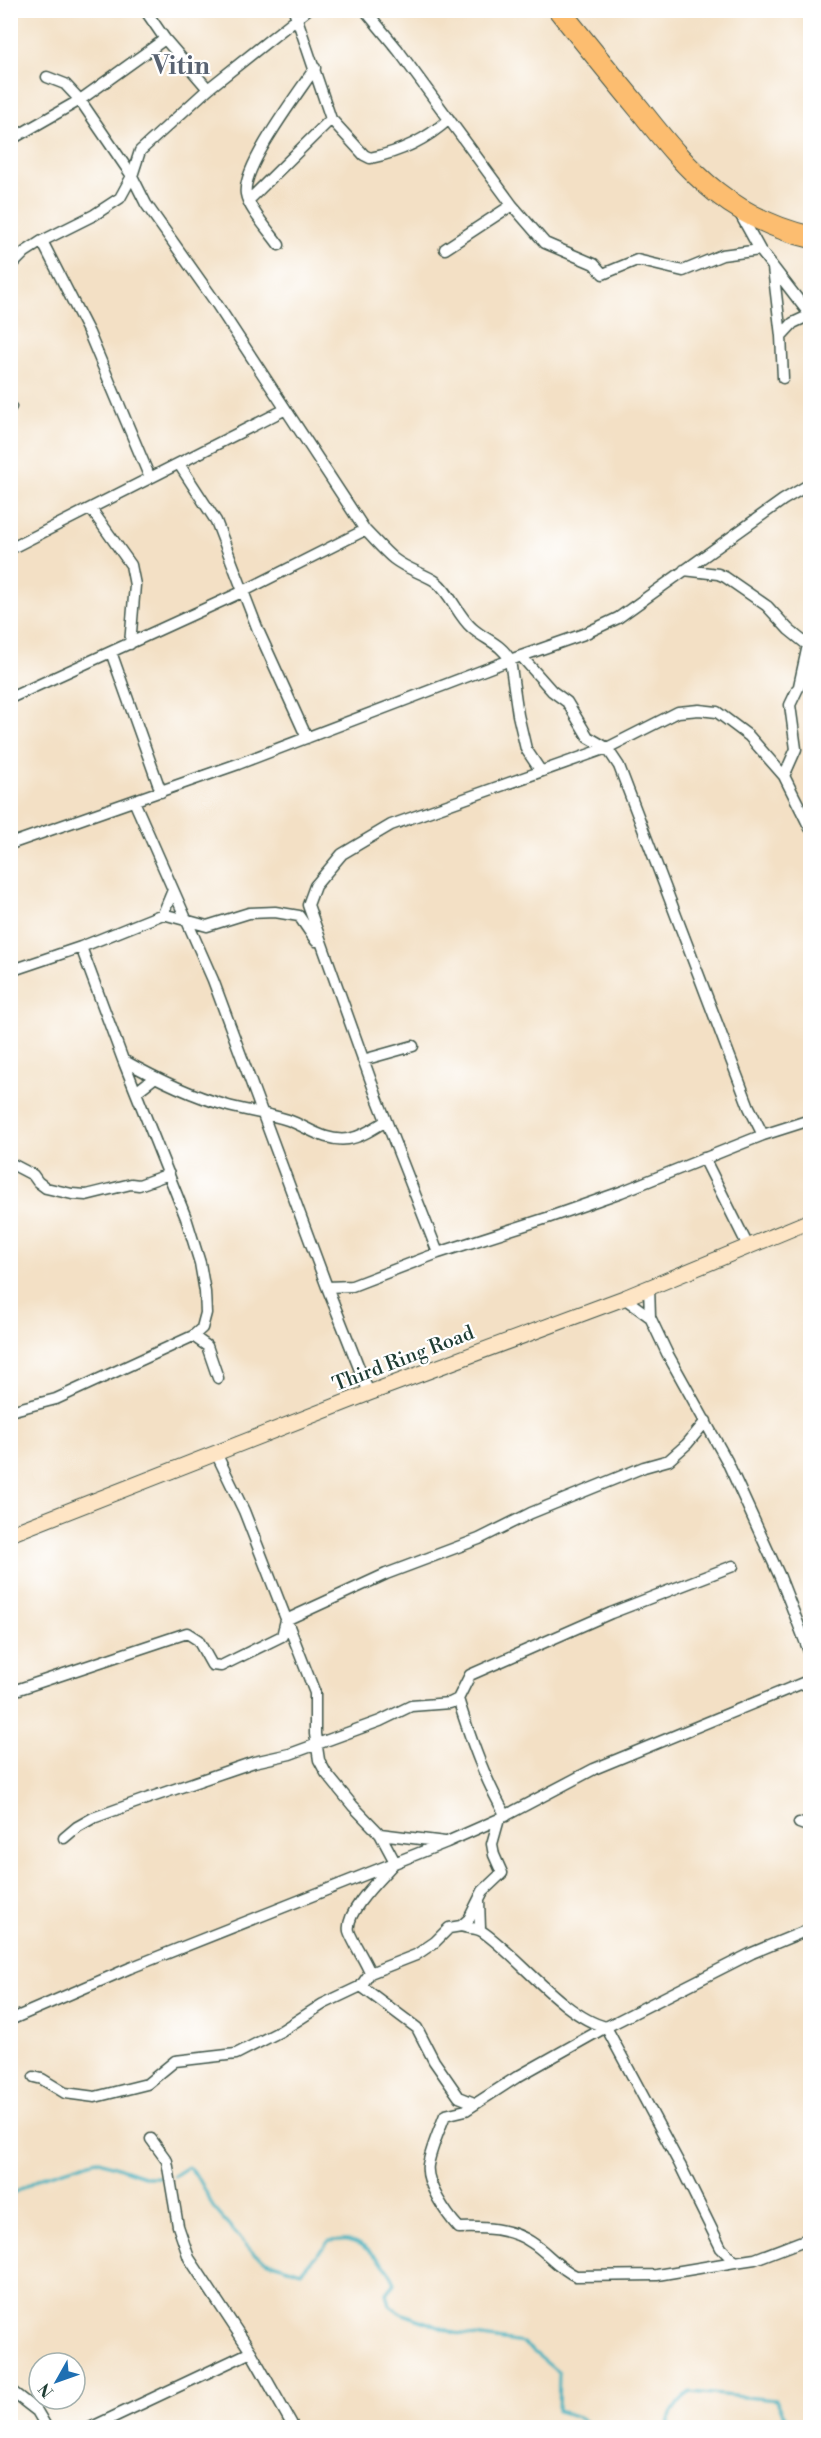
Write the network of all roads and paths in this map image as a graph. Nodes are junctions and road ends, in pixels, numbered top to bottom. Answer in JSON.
{"nodes":[{"id":1,"x":145,"y":10,"type":"edge"},
{"id":2,"x":307,"y":10,"type":"edge"},
{"id":3,"x":365,"y":10,"type":"edge"},
{"id":4,"x":559,"y":10,"type":"edge"},
{"id":5,"x":295,"y":15,"type":"edge"},
{"id":6,"x":165,"y":39,"type":"junction"},
{"id":7,"x":315,"y":68,"type":"junction"},
{"id":8,"x":47,"y":77,"type":"dead end"},
{"id":9,"x":208,"y":90,"type":"junction"},
{"id":10,"x":80,"y":100,"type":"junction"},
{"id":11,"x":331,"y":119,"type":"junction"},
{"id":12,"x":449,"y":119,"type":"junction"},
{"id":13,"x":10,"y":140,"type":"edge"},
{"id":14,"x":132,"y":177,"type":"junction"},
{"id":15,"x":248,"y":201,"type":"junction"},
{"id":16,"x":736,"y":205,"type":"junction"},
{"id":17,"x":512,"y":206,"type":"junction"},
{"id":18,"x":810,"y":237,"type":"edge"},
{"id":19,"x":42,"y":241,"type":"junction"},
{"id":20,"x":279,"y":245,"type":"dead end"},
{"id":21,"x":446,"y":249,"type":"dead end"},
{"id":22,"x":760,"y":250,"type":"junction"},
{"id":23,"x":10,"y":267,"type":"edge"},
{"id":24,"x":773,"y":267,"type":"junction"},
{"id":25,"x":810,"y":315,"type":"edge"},
{"id":26,"x":781,"y":336,"type":"junction"},
{"id":27,"x":783,"y":378,"type":"dead end"},
{"id":28,"x":284,"y":410,"type":"junction"},
{"id":29,"x":179,"y":464,"type":"junction"},
{"id":30,"x":150,"y":478,"type":"junction"},
{"id":31,"x":810,"y":484,"type":"edge"},
{"id":32,"x":91,"y":509,"type":"junction"},
{"id":33,"x":365,"y":530,"type":"junction"},
{"id":34,"x":10,"y":549,"type":"edge"},
{"id":35,"x":710,"y":553,"type":"junction"},
{"id":36,"x":684,"y":570,"type":"junction"},
{"id":37,"x":718,"y":574,"type":"junction"},
{"id":38,"x":244,"y":591,"type":"junction"},
{"id":39,"x":130,"y":644,"type":"junction"},
{"id":40,"x":809,"y":646,"type":"edge"},
{"id":41,"x":111,"y":652,"type":"junction"},
{"id":42,"x":521,"y":656,"type":"junction"},
{"id":43,"x":510,"y":660,"type":"junction"},
{"id":44,"x":10,"y":698,"type":"edge"},
{"id":45,"x":307,"y":738,"type":"junction"},
{"id":46,"x":607,"y":748,"type":"junction"},
{"id":47,"x":540,"y":770,"type":"junction"},
{"id":48,"x":784,"y":776,"type":"junction"},
{"id":49,"x":160,"y":792,"type":"junction"},
{"id":50,"x":134,"y":801,"type":"junction"},
{"id":51,"x":810,"y":828,"type":"edge"},
{"id":52,"x":10,"y":844,"type":"edge"},
{"id":53,"x":173,"y":890,"type":"junction"},
{"id":54,"x":163,"y":914,"type":"junction"},
{"id":55,"x":186,"y":919,"type":"junction"},
{"id":56,"x":81,"y":947,"type":"junction"},
{"id":57,"x":324,"y":954,"type":"junction"},
{"id":58,"x":10,"y":971,"type":"edge"},
{"id":59,"x":413,"y":1046,"type":"dead end"},
{"id":60,"x":123,"y":1060,"type":"junction"},
{"id":61,"x":363,"y":1060,"type":"junction"},
{"id":62,"x":154,"y":1078,"type":"junction"},
{"id":63,"x":136,"y":1092,"type":"junction"},
{"id":64,"x":262,"y":1115,"type":"junction"},
{"id":65,"x":810,"y":1120,"type":"edge"},
{"id":66,"x":386,"y":1121,"type":"junction"},
{"id":67,"x":763,"y":1135,"type":"junction"},
{"id":68,"x":704,"y":1158,"type":"junction"},
{"id":69,"x":10,"y":1162,"type":"edge"},
{"id":70,"x":169,"y":1174,"type":"junction"},
{"id":71,"x":810,"y":1221,"type":"edge"},
{"id":72,"x":748,"y":1246,"type":"junction"},
{"id":73,"x":438,"y":1253,"type":"junction"},
{"id":74,"x":352,"y":1286,"type":"junction"},
{"id":75,"x":327,"y":1287,"type":"junction"},
{"id":76,"x":649,"y":1287,"type":"junction"},
{"id":77,"x":624,"y":1298,"type":"junction"},
{"id":78,"x":335,"y":1306,"type":"junction"},
{"id":79,"x":650,"y":1317,"type":"junction"},
{"id":80,"x":193,"y":1336,"type":"junction"},
{"id":81,"x":218,"y":1378,"type":"dead end"},
{"id":82,"x":369,"y":1393,"type":"junction"},
{"id":83,"x":10,"y":1411,"type":"edge"},
{"id":84,"x":705,"y":1421,"type":"junction"},
{"id":85,"x":216,"y":1453,"type":"junction"},
{"id":86,"x":12,"y":1530,"type":"edge"},
{"id":87,"x":733,"y":1566,"type":"dead end"},
{"id":88,"x":286,"y":1620,"type":"junction"},
{"id":89,"x":810,"y":1654,"type":"edge"},
{"id":90,"x":810,"y":1680,"type":"edge"},
{"id":91,"x":10,"y":1692,"type":"edge"},
{"id":92,"x":458,"y":1699,"type":"junction"},
{"id":93,"x":318,"y":1744,"type":"junction"},
{"id":94,"x":502,"y":1817,"type":"junction"},
{"id":95,"x":380,"y":1834,"type":"junction"},
{"id":96,"x":64,"y":1839,"type":"dead end"},
{"id":97,"x":447,"y":1842,"type":"junction"},
{"id":98,"x":394,"y":1862,"type":"junction"},
{"id":99,"x":478,"y":1899,"type":"junction"},
{"id":100,"x":465,"y":1923,"type":"junction"},
{"id":101,"x":480,"y":1929,"type":"junction"},
{"id":102,"x":810,"y":1929,"type":"edge"},
{"id":103,"x":370,"y":1973,"type":"junction"},
{"id":104,"x":361,"y":1986,"type":"junction"},
{"id":105,"x":10,"y":2020,"type":"edge"},
{"id":106,"x":606,"y":2027,"type":"junction"},
{"id":107,"x":34,"y":2077,"type":"dead end"},
{"id":108,"x":474,"y":2103,"type":"junction"},
{"id":109,"x":151,"y":2139,"type":"dead end"},
{"id":110,"x":810,"y":2238,"type":"edge"},
{"id":111,"x":735,"y":2262,"type":"junction"},
{"id":112,"x":251,"y":2352,"type":"junction"},
{"id":113,"x":10,"y":2390,"type":"edge"},
{"id":114,"x":47,"y":2427,"type":"edge"},
{"id":115,"x":90,"y":2427,"type":"edge"},
{"id":116,"x":294,"y":2427,"type":"edge"}],
"edges":[{"from":1,"to":6,"type":"street"},
{"from":2,"to":5,"type":"street"},
{"from":3,"to":12,"type":"street"},
{"from":4,"to":16,"type":"highway"},
{"from":5,"to":7,"type":"street"},
{"from":5,"to":9,"type":"street"},
{"from":6,"to":9,"type":"street"},
{"from":6,"to":10,"type":"street"},
{"from":7,"to":11,"type":"street"},
{"from":7,"to":15,"type":"street"},
{"from":8,"to":10,"type":"street"},
{"from":9,"to":14,"type":"street"},
{"from":10,"to":13,"type":"street"},
{"from":10,"to":14,"type":"street"},
{"from":11,"to":12,"type":"street"},
{"from":11,"to":15,"type":"street"},
{"from":12,"to":17,"type":"street"},
{"from":14,"to":19,"type":"street"},
{"from":14,"to":28,"type":"street"},
{"from":15,"to":20,"type":"street"},
{"from":16,"to":18,"type":"highway"},
{"from":16,"to":22,"type":"street"},
{"from":17,"to":21,"type":"street"},
{"from":17,"to":22,"type":"street"},
{"from":19,"to":23,"type":"street"},
{"from":19,"to":30,"type":"street"},
{"from":22,"to":24,"type":"street"},
{"from":24,"to":25,"type":"street"},
{"from":24,"to":26,"type":"street"},
{"from":25,"to":26,"type":"street"},
{"from":26,"to":27,"type":"street"},
{"from":28,"to":29,"type":"street"},
{"from":28,"to":33,"type":"street"},
{"from":29,"to":30,"type":"street"},
{"from":29,"to":38,"type":"street"},
{"from":30,"to":32,"type":"street"},
{"from":31,"to":35,"type":"street"},
{"from":32,"to":34,"type":"street"},
{"from":32,"to":39,"type":"street"},
{"from":33,"to":38,"type":"street"},
{"from":33,"to":43,"type":"street"},
{"from":35,"to":36,"type":"street"},
{"from":35,"to":37,"type":"street"},
{"from":36,"to":37,"type":"street"},
{"from":36,"to":42,"type":"street"},
{"from":37,"to":40,"type":"street"},
{"from":38,"to":39,"type":"street"},
{"from":38,"to":45,"type":"street"},
{"from":39,"to":41,"type":"street"},
{"from":40,"to":48,"type":"street"},
{"from":41,"to":44,"type":"street"},
{"from":41,"to":49,"type":"street"},
{"from":42,"to":43,"type":"street"},
{"from":42,"to":46,"type":"street"},
{"from":43,"to":45,"type":"street"},
{"from":43,"to":47,"type":"street"},
{"from":45,"to":49,"type":"street"},
{"from":46,"to":47,"type":"street"},
{"from":46,"to":48,"type":"street"},
{"from":46,"to":67,"type":"street"},
{"from":47,"to":57,"type":"street"},
{"from":48,"to":51,"type":"street"},
{"from":49,"to":50,"type":"street"},
{"from":50,"to":52,"type":"street"},
{"from":50,"to":53,"type":"street"},
{"from":53,"to":54,"type":"street"},
{"from":53,"to":55,"type":"street"},
{"from":54,"to":55,"type":"street"},
{"from":54,"to":56,"type":"street"},
{"from":55,"to":57,"type":"street"},
{"from":55,"to":64,"type":"street"},
{"from":56,"to":58,"type":"street"},
{"from":56,"to":60,"type":"street"},
{"from":57,"to":61,"type":"street"},
{"from":59,"to":61,"type":"street"},
{"from":60,"to":62,"type":"street"},
{"from":60,"to":63,"type":"street"},
{"from":61,"to":66,"type":"street"},
{"from":62,"to":63,"type":"street"},
{"from":62,"to":64,"type":"street"},
{"from":63,"to":70,"type":"street"},
{"from":64,"to":66,"type":"street"},
{"from":64,"to":75,"type":"street"},
{"from":65,"to":67,"type":"street"},
{"from":66,"to":73,"type":"street"},
{"from":67,"to":68,"type":"street"},
{"from":68,"to":72,"type":"street"},
{"from":68,"to":73,"type":"street"},
{"from":69,"to":70,"type":"street"},
{"from":70,"to":80,"type":"street"},
{"from":71,"to":72,"type":"street","name":"Third Ring Road"},
{"from":72,"to":76,"type":"street","name":"Third Ring Road"},
{"from":73,"to":74,"type":"street"},
{"from":74,"to":75,"type":"street"},
{"from":74,"to":78,"type":"street"},
{"from":75,"to":78,"type":"street"},
{"from":76,"to":77,"type":"street","name":"Third Ring Road"},
{"from":76,"to":79,"type":"street"},
{"from":77,"to":79,"type":"street"},
{"from":77,"to":82,"type":"street","name":"Third Ring Road"},
{"from":78,"to":82,"type":"street"},
{"from":79,"to":84,"type":"street"},
{"from":80,"to":81,"type":"street"},
{"from":80,"to":83,"type":"street"},
{"from":82,"to":85,"type":"street","name":"Third Ring Road"},
{"from":84,"to":88,"type":"street"},
{"from":84,"to":89,"type":"street"},
{"from":85,"to":86,"type":"street","name":"Third Ring Road"},
{"from":85,"to":88,"type":"street"},
{"from":87,"to":92,"type":"street"},
{"from":88,"to":91,"type":"street"},
{"from":88,"to":93,"type":"street"},
{"from":90,"to":94,"type":"street"},
{"from":92,"to":93,"type":"street"},
{"from":92,"to":94,"type":"street"},
{"from":93,"to":95,"type":"street"},
{"from":93,"to":96,"type":"street"},
{"from":94,"to":97,"type":"street"},
{"from":94,"to":99,"type":"street"},
{"from":95,"to":97,"type":"street"},
{"from":95,"to":98,"type":"street"},
{"from":97,"to":98,"type":"street"},
{"from":98,"to":103,"type":"street"},
{"from":98,"to":105,"type":"street"},
{"from":99,"to":100,"type":"street"},
{"from":99,"to":101,"type":"street"},
{"from":100,"to":101,"type":"street"},
{"from":100,"to":103,"type":"street"},
{"from":101,"to":106,"type":"street"},
{"from":102,"to":106,"type":"street"},
{"from":103,"to":104,"type":"street"},
{"from":104,"to":107,"type":"street"},
{"from":104,"to":108,"type":"street"},
{"from":106,"to":108,"type":"street"},
{"from":106,"to":111,"type":"street"},
{"from":108,"to":111,"type":"street"},
{"from":109,"to":112,"type":"street"},
{"from":110,"to":111,"type":"street"},
{"from":112,"to":115,"type":"street"},
{"from":112,"to":116,"type":"street"},
{"from":113,"to":114,"type":"street"}]}
